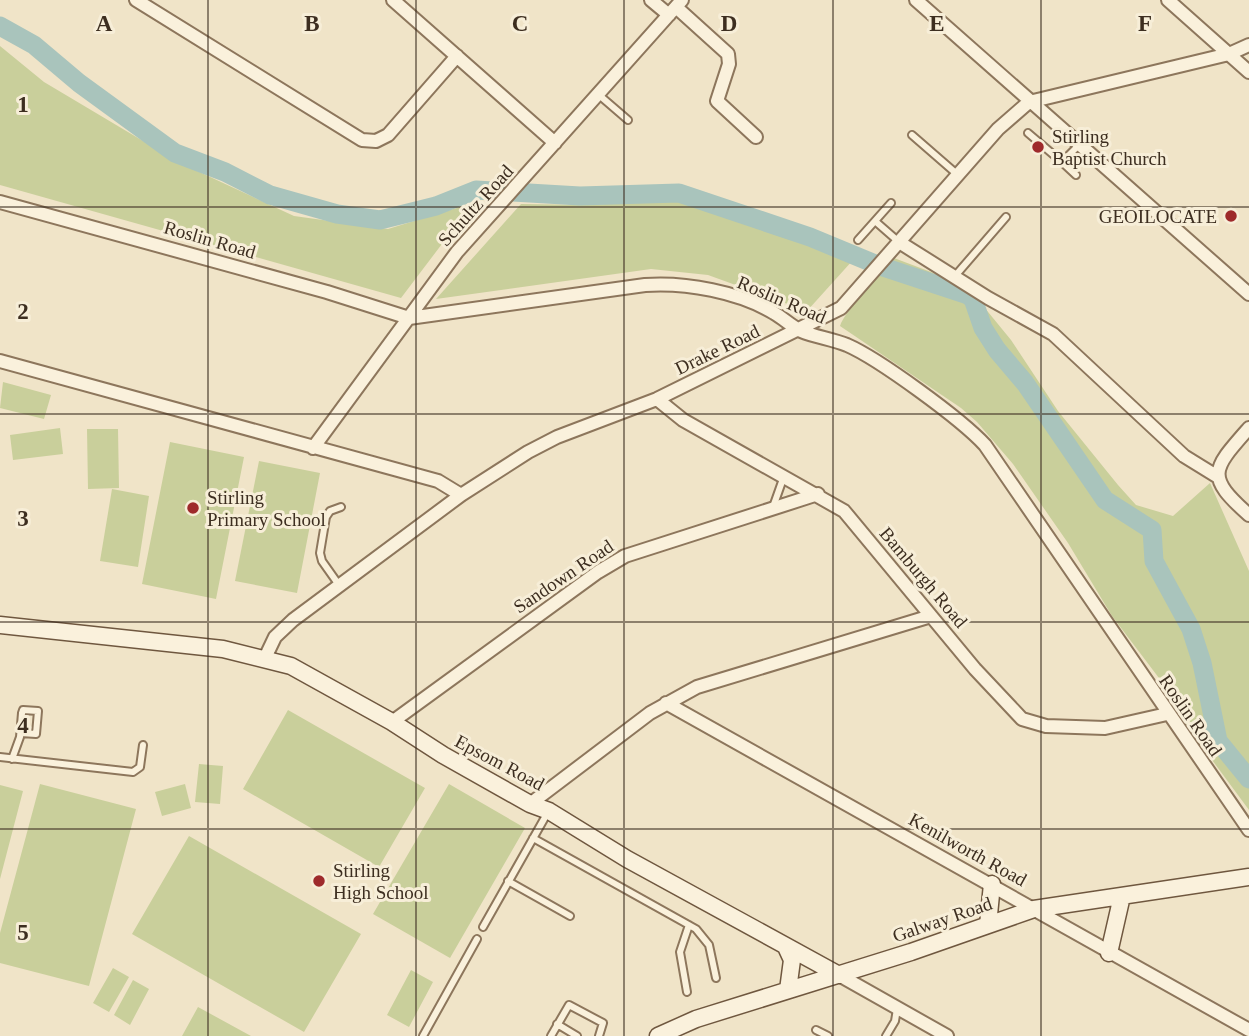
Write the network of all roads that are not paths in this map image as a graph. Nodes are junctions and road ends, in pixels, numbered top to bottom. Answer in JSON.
{"nodes":[{"id":1,"x":136,"y":0,"type":"edge"},
{"id":2,"x":393,"y":0,"type":"edge"},
{"id":3,"x":651,"y":0,"type":"edge"},
{"id":4,"x":916,"y":0,"type":"edge"},
{"id":5,"x":1168,"y":0,"type":"edge"},
{"id":6,"x":676,"y":7,"type":"edge"},
{"id":7,"x":1249,"y":45,"type":"edge"},
{"id":8,"x":1228,"y":54,"type":"junction"},
{"id":9,"x":457,"y":56,"type":"junction"},
{"id":10,"x":1249,"y":72,"type":"edge"},
{"id":11,"x":599,"y":95,"type":"junction"},
{"id":12,"x":1030,"y":102,"type":"junction"},
{"id":13,"x":628,"y":120,"type":"dead end"},
{"id":14,"x":1028,"y":133,"type":"dead end"},
{"id":15,"x":912,"y":135,"type":"dead end"},
{"id":16,"x":756,"y":137,"type":"dead end"},
{"id":17,"x":555,"y":143,"type":"junction"},
{"id":18,"x":1080,"y":144,"type":"junction"},
{"id":19,"x":1062,"y":162,"type":"junction"},
{"id":20,"x":958,"y":175,"type":"junction"},
{"id":21,"x":1076,"y":175,"type":"dead end"},
{"id":22,"x":0,"y":202,"type":"edge"},
{"id":23,"x":891,"y":203,"type":"dead end"},
{"id":24,"x":1006,"y":216,"type":"dead end"},
{"id":25,"x":875,"y":221,"type":"junction"},
{"id":26,"x":858,"y":240,"type":"dead end"},
{"id":27,"x":899,"y":242,"type":"junction"},
{"id":28,"x":955,"y":276,"type":"junction"},
{"id":29,"x":1249,"y":294,"type":"edge"},
{"id":30,"x":409,"y":318,"type":"junction"},
{"id":31,"x":800,"y":330,"type":"junction"},
{"id":32,"x":0,"y":361,"type":"edge"},
{"id":33,"x":657,"y":399,"type":"junction"},
{"id":34,"x":1249,"y":428,"type":"edge"},
{"id":35,"x":313,"y":447,"type":"junction"},
{"id":36,"x":1218,"y":473,"type":"junction"},
{"id":37,"x":784,"y":476,"type":"junction"},
{"id":38,"x":818,"y":494,"type":"junction"},
{"id":39,"x":461,"y":495,"type":"junction"},
{"id":40,"x":341,"y":507,"type":"dead end"},
{"id":41,"x":770,"y":512,"type":"junction"},
{"id":42,"x":1249,"y":515,"type":"edge"},
{"id":43,"x":339,"y":585,"type":"junction"},
{"id":44,"x":931,"y":616,"type":"junction"},
{"id":45,"x":0,"y":625,"type":"edge"},
{"id":46,"x":265,"y":658,"type":"junction"},
{"id":47,"x":666,"y":703,"type":"junction"},
{"id":48,"x":1167,"y":715,"type":"junction"},
{"id":49,"x":392,"y":722,"type":"junction"},
{"id":50,"x":21,"y":733,"type":"junction"},
{"id":51,"x":143,"y":745,"type":"dead end"},
{"id":52,"x":0,"y":757,"type":"edge"},
{"id":53,"x":12,"y":760,"type":"junction"},
{"id":54,"x":530,"y":804,"type":"junction"},
{"id":55,"x":549,"y":811,"type":"junction"},
{"id":56,"x":1249,"y":830,"type":"edge"},
{"id":57,"x":533,"y":838,"type":"junction"},
{"id":58,"x":1249,"y":877,"type":"edge"},
{"id":59,"x":508,"y":881,"type":"junction"},
{"id":60,"x":992,"y":884,"type":"junction"},
{"id":61,"x":1122,"y":896,"type":"junction"},
{"id":62,"x":1034,"y":909,"type":"junction"},
{"id":63,"x":570,"y":916,"type":"dead end"},
{"id":64,"x":689,"y":925,"type":"junction"},
{"id":65,"x":988,"y":925,"type":"junction"},
{"id":66,"x":483,"y":927,"type":"dead end"},
{"id":67,"x":477,"y":939,"type":"dead end"},
{"id":68,"x":786,"y":947,"type":"junction"},
{"id":69,"x":1109,"y":953,"type":"junction"},
{"id":70,"x":839,"y":975,"type":"junction"},
{"id":71,"x":716,"y":978,"type":"dead end"},
{"id":72,"x":788,"y":990,"type":"junction"},
{"id":73,"x":687,"y":992,"type":"dead end"},
{"id":74,"x":897,"y":1009,"type":"junction"},
{"id":75,"x":558,"y":1024,"type":"junction"},
{"id":76,"x":816,"y":1030,"type":"dead end"},
{"id":77,"x":1249,"y":1030,"type":"edge"},
{"id":78,"x":423,"y":1036,"type":"edge"},
{"id":79,"x":551,"y":1036,"type":"edge"},
{"id":80,"x":577,"y":1036,"type":"edge"},
{"id":81,"x":599,"y":1036,"type":"edge"},
{"id":82,"x":658,"y":1036,"type":"edge"},
{"id":83,"x":828,"y":1036,"type":"edge"},
{"id":84,"x":886,"y":1036,"type":"edge"},
{"id":85,"x":947,"y":1036,"type":"edge"}],
"edges":[{"from":1,"to":9,"type":"street"},
{"from":2,"to":9,"type":"street"},
{"from":3,"to":6,"type":"street"},
{"from":4,"to":12,"type":"street"},
{"from":5,"to":8,"type":"street"},
{"from":6,"to":11,"type":"street","name":"Schultz Road"},
{"from":6,"to":16,"type":"street"},
{"from":7,"to":8,"type":"street","name":"Drake Road"},
{"from":8,"to":10,"type":"street"},
{"from":8,"to":12,"type":"street","name":"Drake Road"},
{"from":9,"to":17,"type":"street"},
{"from":11,"to":13,"type":"lane"},
{"from":11,"to":17,"type":"street","name":"Schultz Road"},
{"from":12,"to":18,"type":"street"},
{"from":12,"to":20,"type":"street","name":"Drake Road"},
{"from":14,"to":19,"type":"lane"},
{"from":15,"to":20,"type":"lane"},
{"from":17,"to":30,"type":"street","name":"Schultz Road"},
{"from":18,"to":19,"type":"lane"},
{"from":18,"to":29,"type":"street"},
{"from":19,"to":21,"type":"lane"},
{"from":20,"to":27,"type":"street","name":"Drake Road"},
{"from":22,"to":30,"type":"street","name":"Roslin Road"},
{"from":23,"to":25,"type":"lane"},
{"from":24,"to":28,"type":"lane"},
{"from":25,"to":26,"type":"lane"},
{"from":25,"to":27,"type":"lane"},
{"from":27,"to":28,"type":"street"},
{"from":27,"to":31,"type":"street","name":"Drake Road"},
{"from":28,"to":36,"type":"street"},
{"from":30,"to":31,"type":"street","name":"Roslin Road"},
{"from":30,"to":35,"type":"street","name":"Schultz Road"},
{"from":31,"to":33,"type":"street","name":"Drake Road"},
{"from":31,"to":48,"type":"street","name":"Roslin Road"},
{"from":32,"to":35,"type":"street"},
{"from":33,"to":37,"type":"street","name":"Bamburgh Road"},
{"from":33,"to":39,"type":"street","name":"Drake Road"},
{"from":34,"to":36,"type":"street"},
{"from":35,"to":39,"type":"street"},
{"from":36,"to":42,"type":"street"},
{"from":37,"to":38,"type":"street","name":"Bamburgh Road"},
{"from":37,"to":41,"type":"lane"},
{"from":38,"to":41,"type":"street","name":"Sandown Road"},
{"from":38,"to":44,"type":"street","name":"Bamburgh Road"},
{"from":39,"to":43,"type":"street","name":"Drake Road"},
{"from":40,"to":43,"type":"lane"},
{"from":41,"to":49,"type":"street","name":"Sandown Road"},
{"from":43,"to":46,"type":"street","name":"Drake Road"},
{"from":44,"to":47,"type":"street"},
{"from":44,"to":48,"type":"street","name":"Bamburgh Road"},
{"from":45,"to":46,"type":"street","name":"Epsom Road"},
{"from":46,"to":49,"type":"street","name":"Epsom Road"},
{"from":47,"to":54,"type":"street"},
{"from":47,"to":60,"type":"street","name":"Kenilworth Road"},
{"from":48,"to":56,"type":"street","name":"Roslin Road"},
{"from":49,"to":54,"type":"street","name":"Epsom Road"},
{"from":50,"to":50,"type":"lane"},
{"from":50,"to":53,"type":"lane"},
{"from":51,"to":53,"type":"lane"},
{"from":52,"to":53,"type":"lane"},
{"from":54,"to":55,"type":"street","name":"Epsom Road"},
{"from":55,"to":57,"type":"lane"},
{"from":55,"to":68,"type":"street","name":"Epsom Road"},
{"from":57,"to":59,"type":"lane"},
{"from":57,"to":64,"type":"lane"},
{"from":58,"to":61,"type":"street","name":"Galway Road"},
{"from":59,"to":63,"type":"lane"},
{"from":59,"to":66,"type":"lane"},
{"from":60,"to":62,"type":"street","name":"Kenilworth Road"},
{"from":60,"to":65,"type":"street"},
{"from":61,"to":62,"type":"street","name":"Galway Road"},
{"from":61,"to":69,"type":"street"},
{"from":62,"to":65,"type":"street","name":"Galway Road"},
{"from":62,"to":69,"type":"street","name":"Kenilworth Road"},
{"from":64,"to":71,"type":"lane"},
{"from":64,"to":73,"type":"lane"},
{"from":65,"to":70,"type":"street","name":"Galway Road"},
{"from":67,"to":78,"type":"lane"},
{"from":68,"to":70,"type":"street","name":"Epsom Road"},
{"from":68,"to":72,"type":"street"},
{"from":69,"to":77,"type":"street","name":"Kenilworth Road"},
{"from":70,"to":72,"type":"street","name":"Galway Road"},
{"from":70,"to":74,"type":"street","name":"Epsom Road"},
{"from":72,"to":82,"type":"street","name":"Galway Road"},
{"from":74,"to":84,"type":"lane"},
{"from":74,"to":85,"type":"street","name":"Epsom Road"},
{"from":75,"to":79,"type":"lane"},
{"from":75,"to":80,"type":"lane"},
{"from":75,"to":81,"type":"lane"},
{"from":76,"to":83,"type":"lane"}]}
